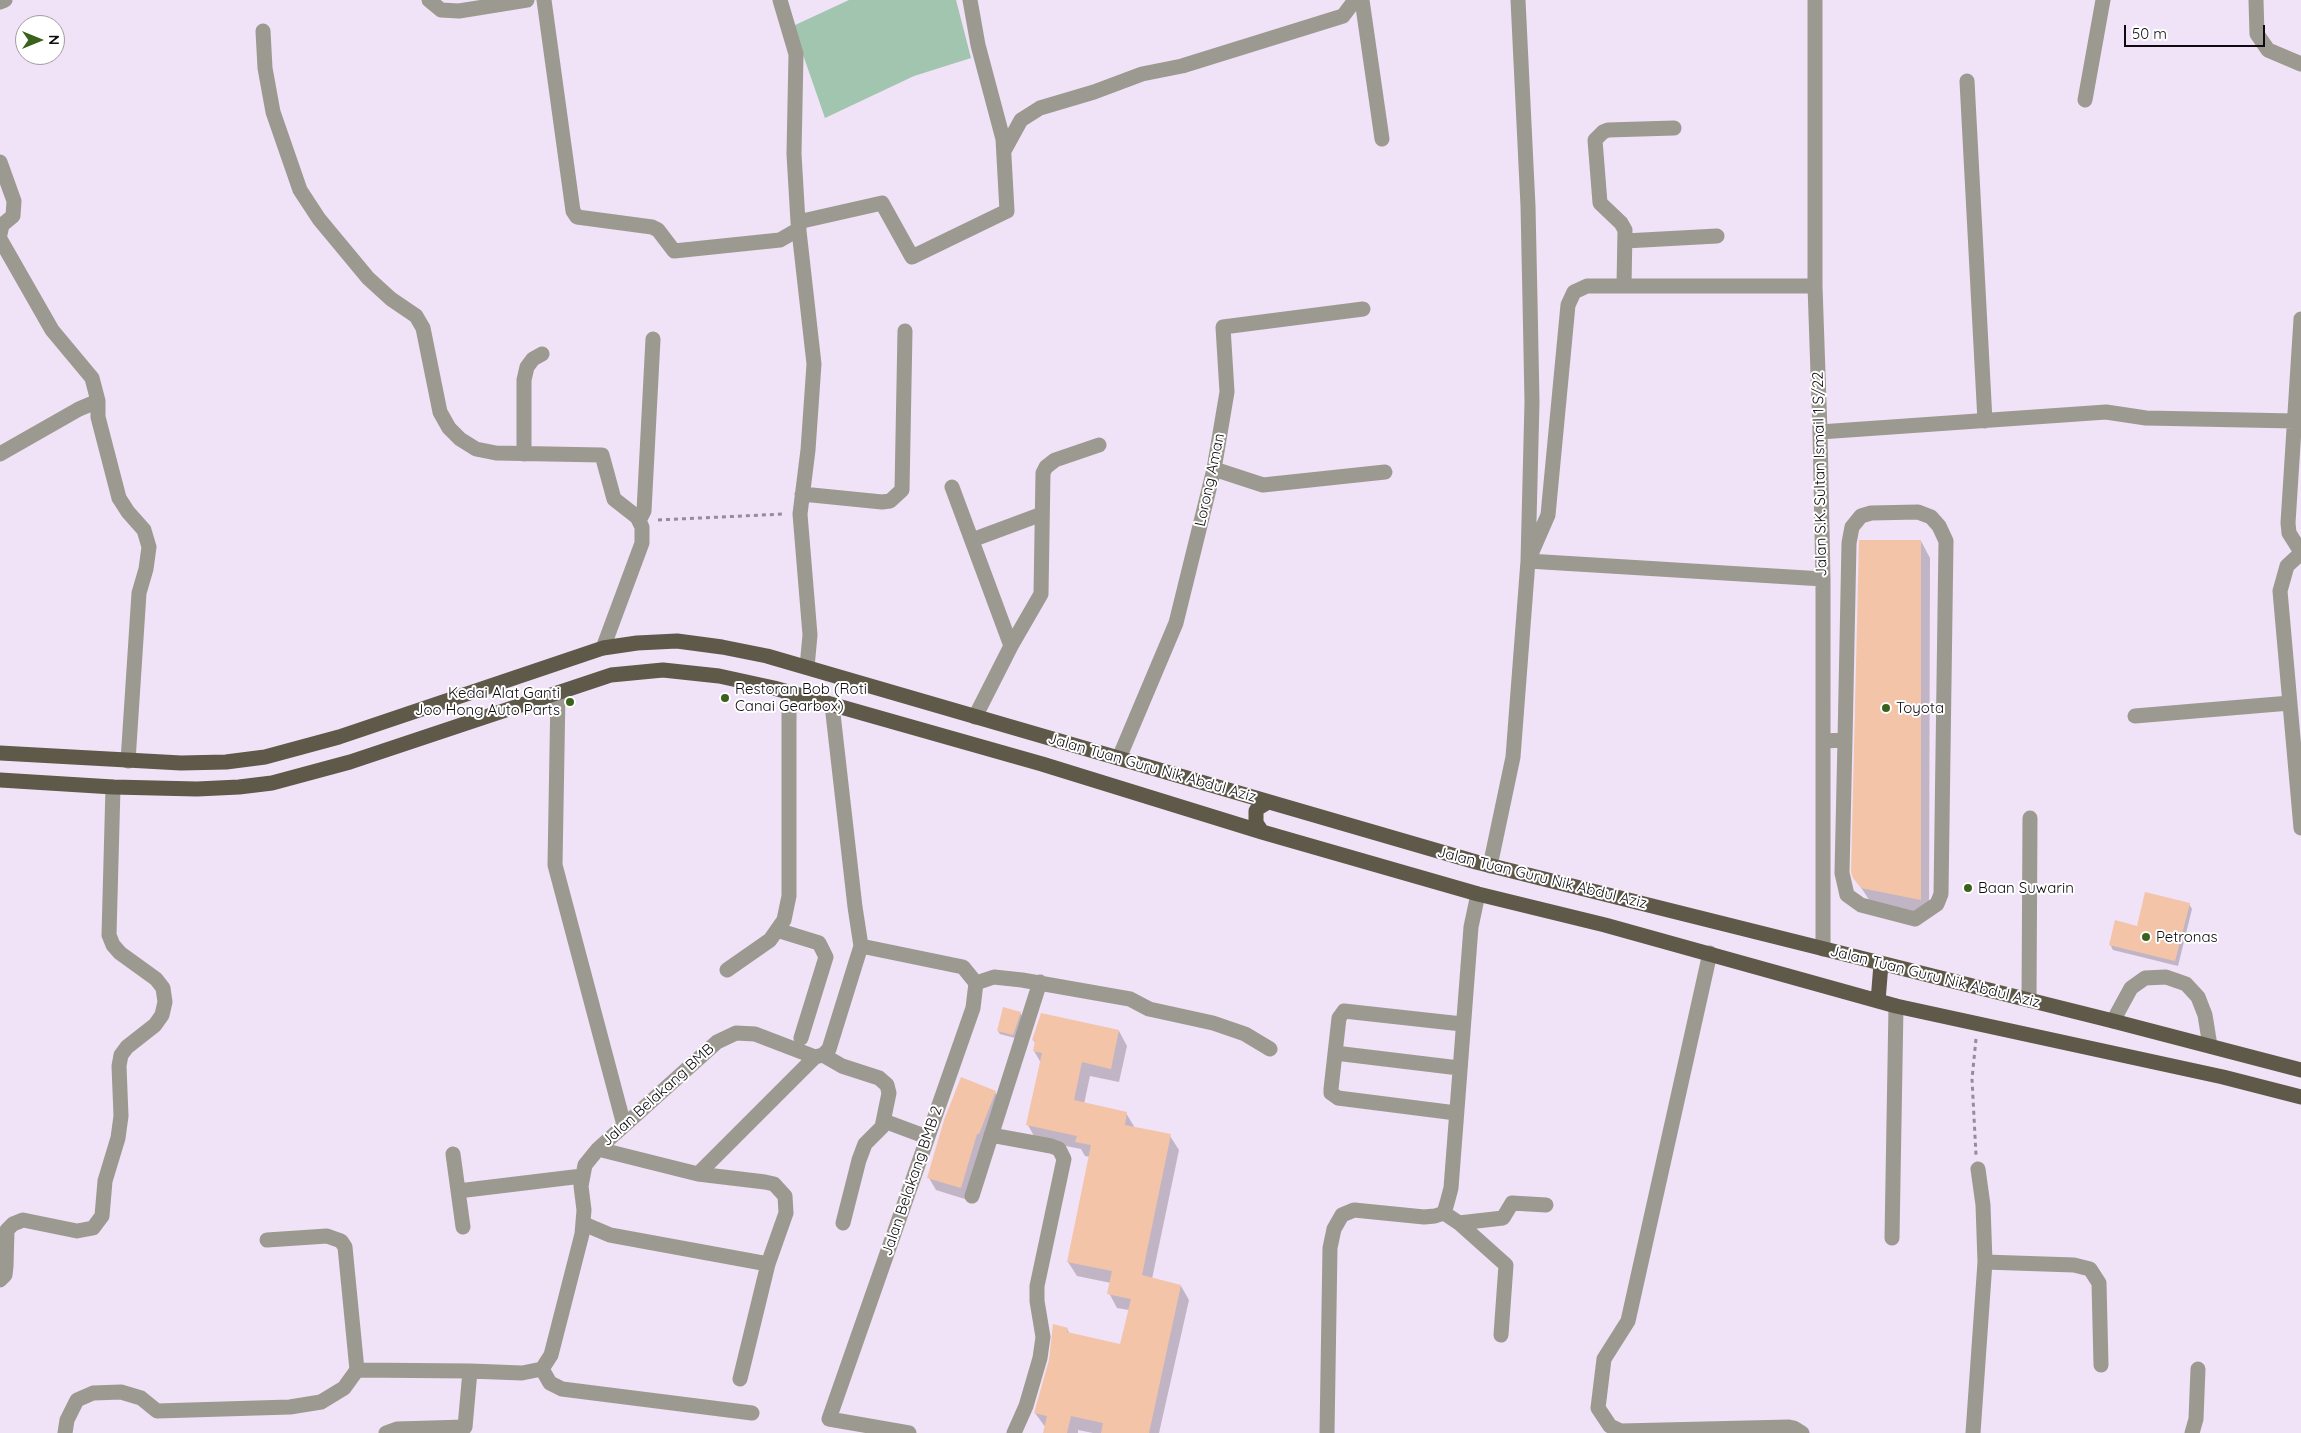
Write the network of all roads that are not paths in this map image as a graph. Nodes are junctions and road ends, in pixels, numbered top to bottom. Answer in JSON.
{"nodes":[{"id":1,"x":5,"y":0,"type":"edge"},
{"id":2,"x":429,"y":0,"type":"edge"},
{"id":3,"x":527,"y":0,"type":"edge"},
{"id":4,"x":544,"y":0,"type":"edge"},
{"id":5,"x":780,"y":0,"type":"edge"},
{"id":6,"x":970,"y":0,"type":"edge"},
{"id":7,"x":1355,"y":0,"type":"edge"},
{"id":8,"x":1362,"y":0,"type":"edge"},
{"id":9,"x":1518,"y":0,"type":"edge"},
{"id":10,"x":1815,"y":0,"type":"edge"},
{"id":11,"x":2103,"y":0,"type":"edge"},
{"id":12,"x":2256,"y":0,"type":"edge"},
{"id":13,"x":0,"y":2,"type":"edge"},
{"id":14,"x":263,"y":31,"type":"dead end"},
{"id":15,"x":2301,"y":64,"type":"edge"},
{"id":16,"x":1967,"y":81,"type":"dead end"},
{"id":17,"x":2085,"y":100,"type":"dead end"},
{"id":18,"x":1674,"y":128,"type":"dead end"},
{"id":19,"x":1382,"y":138,"type":"dead end"},
{"id":20,"x":1004,"y":151,"type":"junction"},
{"id":21,"x":0,"y":162,"type":"edge"},
{"id":22,"x":798,"y":225,"type":"junction"},
{"id":23,"x":0,"y":234,"type":"edge"},
{"id":24,"x":1717,"y":236,"type":"dead end"},
{"id":25,"x":0,"y":239,"type":"edge"},
{"id":26,"x":1625,"y":241,"type":"junction"},
{"id":27,"x":1624,"y":286,"type":"junction"},
{"id":28,"x":1815,"y":286,"type":"junction"},
{"id":29,"x":1362,"y":309,"type":"dead end"},
{"id":30,"x":2301,"y":319,"type":"edge"},
{"id":31,"x":905,"y":331,"type":"dead end"},
{"id":32,"x":653,"y":339,"type":"dead end"},
{"id":33,"x":542,"y":354,"type":"dead end"},
{"id":34,"x":98,"y":401,"type":"junction"},
{"id":35,"x":1985,"y":420,"type":"junction"},
{"id":36,"x":2296,"y":421,"type":"junction"},
{"id":37,"x":1820,"y":432,"type":"junction"},
{"id":38,"x":1098,"y":445,"type":"dead end"},
{"id":39,"x":0,"y":454,"type":"edge"},
{"id":40,"x":524,"y":454,"type":"junction"},
{"id":41,"x":1214,"y":469,"type":"junction"},
{"id":42,"x":1385,"y":472,"type":"dead end"},
{"id":43,"x":952,"y":487,"type":"dead end"},
{"id":44,"x":802,"y":494,"type":"junction"},
{"id":45,"x":1042,"y":514,"type":"junction"},
{"id":46,"x":639,"y":521,"type":"junction"},
{"id":47,"x":972,"y":540,"type":"junction"},
{"id":48,"x":2301,"y":553,"type":"edge"},
{"id":49,"x":1528,"y":561,"type":"junction"},
{"id":50,"x":1823,"y":579,"type":"junction"},
{"id":51,"x":1011,"y":646,"type":"junction"},
{"id":52,"x":603,"y":648,"type":"junction"},
{"id":53,"x":807,"y":667,"type":"junction"},
{"id":54,"x":558,"y":693,"type":"junction"},
{"id":55,"x":789,"y":693,"type":"junction"},
{"id":56,"x":2290,"y":703,"type":"junction"},
{"id":57,"x":832,"y":705,"type":"junction"},
{"id":58,"x":975,"y":716,"type":"junction"},
{"id":59,"x":2134,"y":716,"type":"dead end"},
{"id":60,"x":1845,"y":740,"type":"junction"},
{"id":61,"x":1823,"y":742,"type":"junction"},
{"id":62,"x":0,"y":753,"type":"edge"},
{"id":63,"x":1119,"y":758,"type":"junction"},
{"id":64,"x":128,"y":761,"type":"junction"},
{"id":65,"x":0,"y":780,"type":"edge"},
{"id":66,"x":113,"y":787,"type":"junction"},
{"id":67,"x":1268,"y":802,"type":"junction"},
{"id":68,"x":2030,"y":818,"type":"dead end"},
{"id":69,"x":2301,"y":828,"type":"edge"},
{"id":70,"x":1262,"y":832,"type":"junction"},
{"id":71,"x":1490,"y":866,"type":"junction"},
{"id":72,"x":1478,"y":894,"type":"junction"},
{"id":73,"x":777,"y":930,"type":"junction"},
{"id":74,"x":861,"y":946,"type":"junction"},
{"id":75,"x":1823,"y":949,"type":"junction"},
{"id":76,"x":1710,"y":953,"type":"junction"},
{"id":77,"x":1881,"y":964,"type":"junction"},
{"id":78,"x":728,"y":970,"type":"dead end"},
{"id":79,"x":1040,"y":982,"type":"junction"},
{"id":80,"x":976,"y":983,"type":"junction"},
{"id":81,"x":2029,"y":1000,"type":"junction"},
{"id":82,"x":1878,"y":1001,"type":"junction"},
{"id":83,"x":1896,"y":1006,"type":"junction"},
{"id":84,"x":2113,"y":1021,"type":"junction"},
{"id":85,"x":1462,"y":1024,"type":"junction"},
{"id":86,"x":801,"y":1038,"type":"dead end"},
{"id":87,"x":2210,"y":1046,"type":"junction"},
{"id":88,"x":1270,"y":1049,"type":"dead end"},
{"id":89,"x":1335,"y":1053,"type":"junction"},
{"id":90,"x":819,"y":1056,"type":"junction"},
{"id":91,"x":1459,"y":1068,"type":"junction"},
{"id":92,"x":2301,"y":1070,"type":"edge"},
{"id":93,"x":2301,"y":1097,"type":"edge"},
{"id":94,"x":1456,"y":1113,"type":"junction"},
{"id":95,"x":884,"y":1121,"type":"junction"},
{"id":96,"x":624,"y":1125,"type":"junction"},
{"id":97,"x":992,"y":1135,"type":"junction"},
{"id":98,"x":927,"y":1137,"type":"junction"},
{"id":99,"x":598,"y":1149,"type":"junction"},
{"id":100,"x":453,"y":1154,"type":"dead end"},
{"id":101,"x":1978,"y":1169,"type":"road end"},
{"id":102,"x":698,"y":1174,"type":"junction"},
{"id":103,"x":582,"y":1176,"type":"junction"},
{"id":104,"x":458,"y":1191,"type":"junction"},
{"id":105,"x":972,"y":1196,"type":"dead end"},
{"id":106,"x":1546,"y":1206,"type":"dead end"},
{"id":107,"x":1444,"y":1213,"type":"junction"},
{"id":108,"x":843,"y":1223,"type":"dead end"},
{"id":109,"x":1459,"y":1223,"type":"junction"},
{"id":110,"x":584,"y":1224,"type":"junction"},
{"id":111,"x":462,"y":1227,"type":"dead end"},
{"id":112,"x":1892,"y":1238,"type":"dead end"},
{"id":113,"x":267,"y":1240,"type":"dead end"},
{"id":114,"x":1985,"y":1262,"type":"junction"},
{"id":115,"x":768,"y":1264,"type":"junction"},
{"id":116,"x":0,"y":1280,"type":"edge"},
{"id":117,"x":1501,"y":1335,"type":"dead end"},
{"id":118,"x":2101,"y":1365,"type":"dead end"},
{"id":119,"x":542,"y":1369,"type":"junction"},
{"id":120,"x":2198,"y":1369,"type":"dead end"},
{"id":121,"x":357,"y":1370,"type":"junction"},
{"id":122,"x":470,"y":1371,"type":"junction"},
{"id":123,"x":740,"y":1379,"type":"dead end"},
{"id":124,"x":752,"y":1413,"type":"dead end"},
{"id":125,"x":826,"y":1426,"type":"edge"},
{"id":126,"x":466,"y":1430,"type":"edge"},
{"id":127,"x":65,"y":1433,"type":"edge"},
{"id":128,"x":386,"y":1433,"type":"edge"},
{"id":129,"x":909,"y":1433,"type":"edge"},
{"id":130,"x":1014,"y":1433,"type":"edge"},
{"id":131,"x":1327,"y":1433,"type":"edge"},
{"id":132,"x":1802,"y":1433,"type":"edge"},
{"id":133,"x":1973,"y":1433,"type":"edge"},
{"id":134,"x":2192,"y":1433,"type":"edge"}],
"edges":[{"from":1,"to":13,"type":"street"},
{"from":2,"to":3,"type":"street"},
{"from":4,"to":22,"type":"street"},
{"from":5,"to":22,"type":"street"},
{"from":6,"to":20,"type":"street"},
{"from":7,"to":20,"type":"street"},
{"from":8,"to":19,"type":"street"},
{"from":9,"to":49,"type":"street"},
{"from":10,"to":28,"type":"street","name":"Jalan S.K. Sultan Ismail 1 S/22"},
{"from":11,"to":17,"type":"street"},
{"from":12,"to":15,"type":"street"},
{"from":14,"to":40,"type":"street"},
{"from":16,"to":35,"type":"street"},
{"from":18,"to":26,"type":"street"},
{"from":20,"to":22,"type":"street"},
{"from":21,"to":23,"type":"street"},
{"from":22,"to":44,"type":"street"},
{"from":24,"to":26,"type":"street"},
{"from":25,"to":34,"type":"street"},
{"from":26,"to":27,"type":"street"},
{"from":27,"to":28,"type":"street"},
{"from":27,"to":49,"type":"street"},
{"from":28,"to":37,"type":"street","name":"Jalan S.K. Sultan Ismail 1 S/22"},
{"from":29,"to":41,"type":"street","name":"Lorong Aman"},
{"from":30,"to":36,"type":"street"},
{"from":31,"to":44,"type":"street"},
{"from":32,"to":46,"type":"street"},
{"from":33,"to":40,"type":"street"},
{"from":34,"to":39,"type":"street"},
{"from":34,"to":64,"type":"street"},
{"from":35,"to":36,"type":"street"},
{"from":35,"to":37,"type":"street"},
{"from":36,"to":48,"type":"street"},
{"from":37,"to":50,"type":"street","name":"Jalan S.K. Sultan Ismail 1 S/22"},
{"from":38,"to":45,"type":"street"},
{"from":40,"to":46,"type":"street"},
{"from":41,"to":42,"type":"street"},
{"from":41,"to":63,"type":"street","name":"Lorong Aman"},
{"from":43,"to":47,"type":"street"},
{"from":44,"to":53,"type":"street"},
{"from":45,"to":47,"type":"street"},
{"from":45,"to":51,"type":"street"},
{"from":46,"to":52,"type":"street"},
{"from":47,"to":51,"type":"street"},
{"from":48,"to":56,"type":"street"},
{"from":49,"to":50,"type":"street"},
{"from":49,"to":71,"type":"street"},
{"from":50,"to":61,"type":"street","name":"Jalan S.K. Sultan Ismail 1 S/22"},
{"from":51,"to":58,"type":"street"},
{"from":52,"to":53,"type":"main road","name":"Jalan Tuan Guru Nik Abdul Aziz"},
{"from":52,"to":64,"type":"main road","name":"Jalan Tuan Guru Nik Abdul Aziz"},
{"from":53,"to":58,"type":"main road","name":"Jalan Tuan Guru Nik Abdul Aziz"},
{"from":54,"to":55,"type":"main road","name":"Jalan Tuan Guru Nik Abdul Aziz"},
{"from":54,"to":66,"type":"main road","name":"Jalan Tuan Guru Nik Abdul Aziz"},
{"from":54,"to":96,"type":"street"},
{"from":55,"to":57,"type":"main road","name":"Jalan Tuan Guru Nik Abdul Aziz"},
{"from":55,"to":73,"type":"street"},
{"from":56,"to":59,"type":"street"},
{"from":56,"to":69,"type":"street"},
{"from":57,"to":70,"type":"main road","name":"Jalan Tuan Guru Nik Abdul Aziz"},
{"from":57,"to":74,"type":"street"},
{"from":58,"to":63,"type":"main road","name":"Jalan Tuan Guru Nik Abdul Aziz"},
{"from":60,"to":60,"type":"street"},
{"from":60,"to":61,"type":"street"},
{"from":61,"to":75,"type":"street","name":"Jalan S.K. Sultan Ismail 1 S/22"},
{"from":62,"to":64,"type":"main road","name":"Jalan Tuan Guru Nik Abdul Aziz"},
{"from":63,"to":67,"type":"main road","name":"Jalan Tuan Guru Nik Abdul Aziz"},
{"from":65,"to":66,"type":"main road","name":"Jalan Tuan Guru Nik Abdul Aziz"},
{"from":66,"to":116,"type":"street"},
{"from":67,"to":70,"type":"main road"},
{"from":67,"to":71,"type":"main road","name":"Jalan Tuan Guru Nik Abdul Aziz"},
{"from":68,"to":81,"type":"street"},
{"from":70,"to":72,"type":"main road","name":"Jalan Tuan Guru Nik Abdul Aziz"},
{"from":71,"to":75,"type":"main road","name":"Jalan Tuan Guru Nik Abdul Aziz"},
{"from":72,"to":76,"type":"main road","name":"Jalan Tuan Guru Nik Abdul Aziz"},
{"from":72,"to":85,"type":"street"},
{"from":73,"to":78,"type":"street"},
{"from":73,"to":86,"type":"street"},
{"from":74,"to":80,"type":"street"},
{"from":74,"to":90,"type":"street"},
{"from":75,"to":77,"type":"main road","name":"Jalan Tuan Guru Nik Abdul Aziz"},
{"from":76,"to":82,"type":"main road","name":"Jalan Tuan Guru Nik Abdul Aziz"},
{"from":76,"to":132,"type":"street"},
{"from":77,"to":81,"type":"main road","name":"Jalan Tuan Guru Nik Abdul Aziz"},
{"from":77,"to":82,"type":"main road"},
{"from":79,"to":80,"type":"street"},
{"from":79,"to":88,"type":"street"},
{"from":79,"to":97,"type":"street"},
{"from":80,"to":98,"type":"street","name":"Jalan Belakang BMB 2"},
{"from":81,"to":84,"type":"main road","name":"Jalan Tuan Guru Nik Abdul Aziz"},
{"from":82,"to":83,"type":"main road","name":"Jalan Tuan Guru Nik Abdul Aziz"},
{"from":83,"to":93,"type":"main road","name":"Jalan Tuan Guru Nik Abdul Aziz"},
{"from":83,"to":112,"type":"street"},
{"from":84,"to":87,"type":"main road","name":"Jalan Tuan Guru Nik Abdul Aziz"},
{"from":84,"to":87,"type":"street"},
{"from":85,"to":89,"type":"street"},
{"from":85,"to":91,"type":"street"},
{"from":87,"to":92,"type":"main road","name":"Jalan Tuan Guru Nik Abdul Aziz"},
{"from":89,"to":91,"type":"street"},
{"from":89,"to":94,"type":"street"},
{"from":90,"to":95,"type":"street","name":"Jalan Belakang BMB"},
{"from":90,"to":96,"type":"street","name":"Jalan Belakang BMB"},
{"from":90,"to":102,"type":"street"},
{"from":91,"to":94,"type":"street"},
{"from":94,"to":107,"type":"street"},
{"from":95,"to":98,"type":"street"},
{"from":95,"to":108,"type":"street"},
{"from":96,"to":99,"type":"street","name":"Jalan Belakang BMB"},
{"from":97,"to":105,"type":"street"},
{"from":97,"to":130,"type":"street"},
{"from":98,"to":125,"type":"street","name":"Jalan Belakang BMB 2"},
{"from":99,"to":102,"type":"street"},
{"from":99,"to":103,"type":"street","name":"Jalan Belakang BMB"},
{"from":100,"to":104,"type":"street"},
{"from":101,"to":114,"type":"street"},
{"from":102,"to":115,"type":"street"},
{"from":103,"to":104,"type":"street"},
{"from":103,"to":110,"type":"street"},
{"from":104,"to":111,"type":"street"},
{"from":106,"to":109,"type":"street"},
{"from":107,"to":109,"type":"street"},
{"from":107,"to":131,"type":"street"},
{"from":109,"to":117,"type":"street"},
{"from":110,"to":115,"type":"street"},
{"from":110,"to":119,"type":"street"},
{"from":113,"to":121,"type":"street"},
{"from":114,"to":118,"type":"street"},
{"from":114,"to":133,"type":"street"},
{"from":115,"to":123,"type":"street"},
{"from":119,"to":122,"type":"street"},
{"from":119,"to":124,"type":"street"},
{"from":120,"to":134,"type":"street"},
{"from":121,"to":122,"type":"street"},
{"from":121,"to":127,"type":"street"},
{"from":122,"to":126,"type":"street"},
{"from":125,"to":129,"type":"street","name":"Jalan Belakang BMB 2"},
{"from":126,"to":128,"type":"street"}]}
